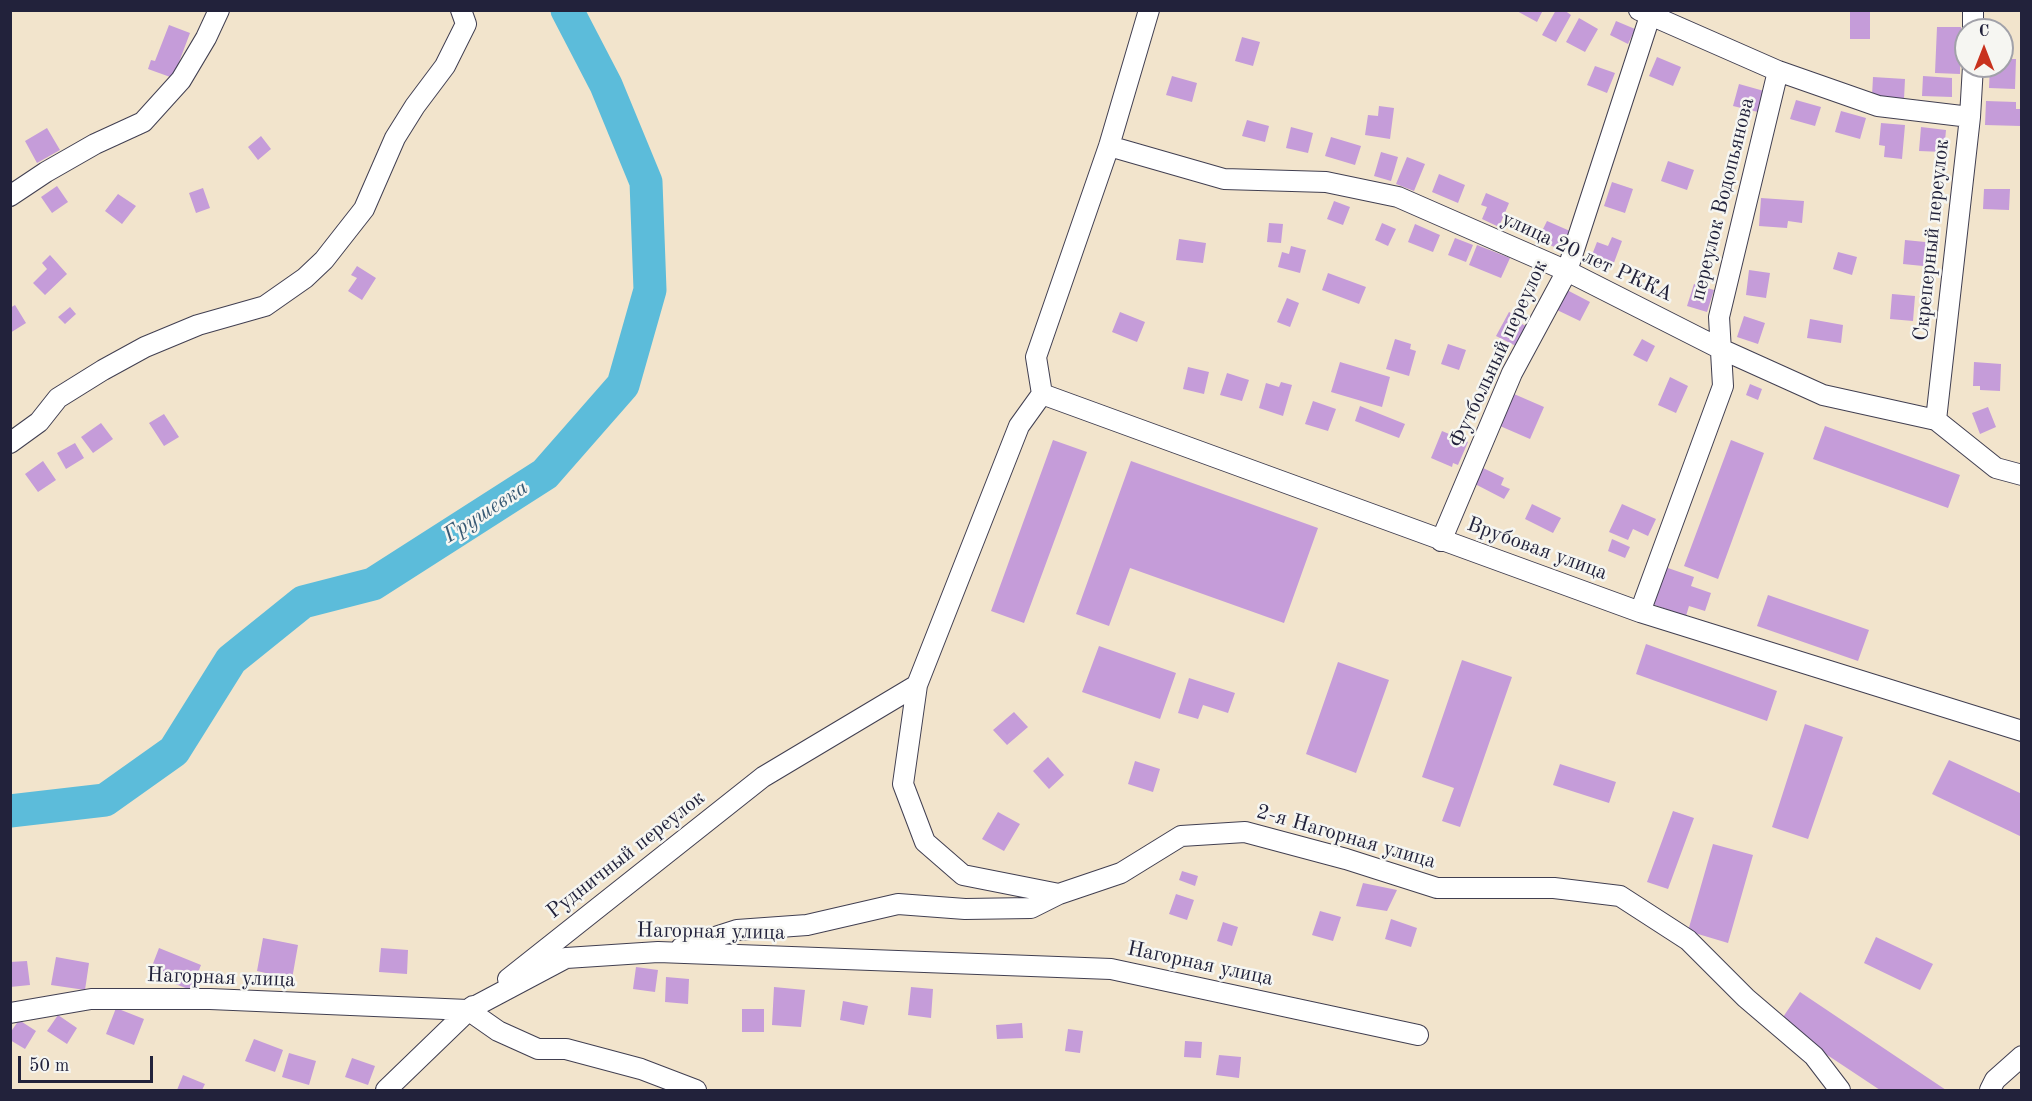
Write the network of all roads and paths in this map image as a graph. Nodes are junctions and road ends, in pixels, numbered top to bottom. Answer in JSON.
{"nodes":[{"id":1,"x":219,"y":10,"type":"edge"},
{"id":2,"x":461,"y":10,"type":"edge"},
{"id":3,"x":1149,"y":10,"type":"edge"},
{"id":4,"x":1644,"y":13,"type":"edge"},
{"id":5,"x":1778,"y":71,"type":"junction"},
{"id":6,"x":1972,"y":78,"type":"edge"},
{"id":7,"x":1970,"y":117,"type":"junction"},
{"id":8,"x":1109,"y":146,"type":"junction"},
{"id":9,"x":10,"y":196,"type":"edge"},
{"id":10,"x":1567,"y":271,"type":"junction"},
{"id":11,"x":1722,"y":349,"type":"junction"},
{"id":12,"x":1042,"y":394,"type":"junction"},
{"id":13,"x":1936,"y":420,"type":"junction"},
{"id":14,"x":10,"y":443,"type":"edge"},
{"id":15,"x":2022,"y":475,"type":"edge"},
{"id":16,"x":1442,"y":541,"type":"junction"},
{"id":17,"x":1640,"y":612,"type":"junction"},
{"id":18,"x":917,"y":685,"type":"junction"},
{"id":19,"x":2022,"y":731,"type":"edge"},
{"id":20,"x":1059,"y":894,"type":"junction"},
{"id":21,"x":658,"y":952,"type":"junction"},
{"id":22,"x":468,"y":1010,"type":"junction"},
{"id":23,"x":10,"y":1013,"type":"edge"},
{"id":24,"x":1418,"y":1035,"type":"dead end"},
{"id":25,"x":2022,"y":1056,"type":"edge"},
{"id":26,"x":386,"y":1090,"type":"edge"},
{"id":27,"x":696,"y":1090,"type":"edge"},
{"id":28,"x":1840,"y":1090,"type":"edge"},
{"id":29,"x":1990,"y":1090,"type":"edge"}],
"edges":[{"from":1,"to":9,"type":"street"},
{"from":2,"to":14,"type":"street"},
{"from":3,"to":8,"type":"street"},
{"from":4,"to":5,"type":"street"},
{"from":4,"to":10,"type":"street","name":"Футбольный переулок"},
{"from":5,"to":7,"type":"street"},
{"from":5,"to":11,"type":"street","name":"переулок Водопьянова"},
{"from":6,"to":7,"type":"street","name":"Скреперный переулок"},
{"from":7,"to":13,"type":"street","name":"Скреперный переулок"},
{"from":8,"to":10,"type":"street","name":"улица 20 лет РККА"},
{"from":8,"to":12,"type":"street"},
{"from":10,"to":11,"type":"street","name":"улица 20 лет РККА"},
{"from":10,"to":16,"type":"street","name":"Футбольный переулок"},
{"from":11,"to":13,"type":"street","name":"улица 20 лет РККА"},
{"from":11,"to":17,"type":"street","name":"переулок Водопьянова"},
{"from":12,"to":16,"type":"street","name":"Врубовая улица"},
{"from":12,"to":18,"type":"street"},
{"from":13,"to":15,"type":"street","name":"улица 20 лет РККА"},
{"from":16,"to":17,"type":"street","name":"Врубовая улица"},
{"from":17,"to":19,"type":"street","name":"Врубовая улица"},
{"from":18,"to":20,"type":"street","name":"2-я Нагорная улица"},
{"from":18,"to":22,"type":"street","name":"Рудничный переулок"},
{"from":20,"to":21,"type":"street"},
{"from":20,"to":28,"type":"street","name":"2-я Нагорная улица"},
{"from":21,"to":22,"type":"street","name":"Нагорная улица"},
{"from":21,"to":24,"type":"street","name":"Нагорная улица"},
{"from":22,"to":23,"type":"street","name":"Нагорная улица"},
{"from":22,"to":26,"type":"street","name":"Рудничный переулок"},
{"from":22,"to":27,"type":"street"},
{"from":25,"to":29,"type":"street"}]}
